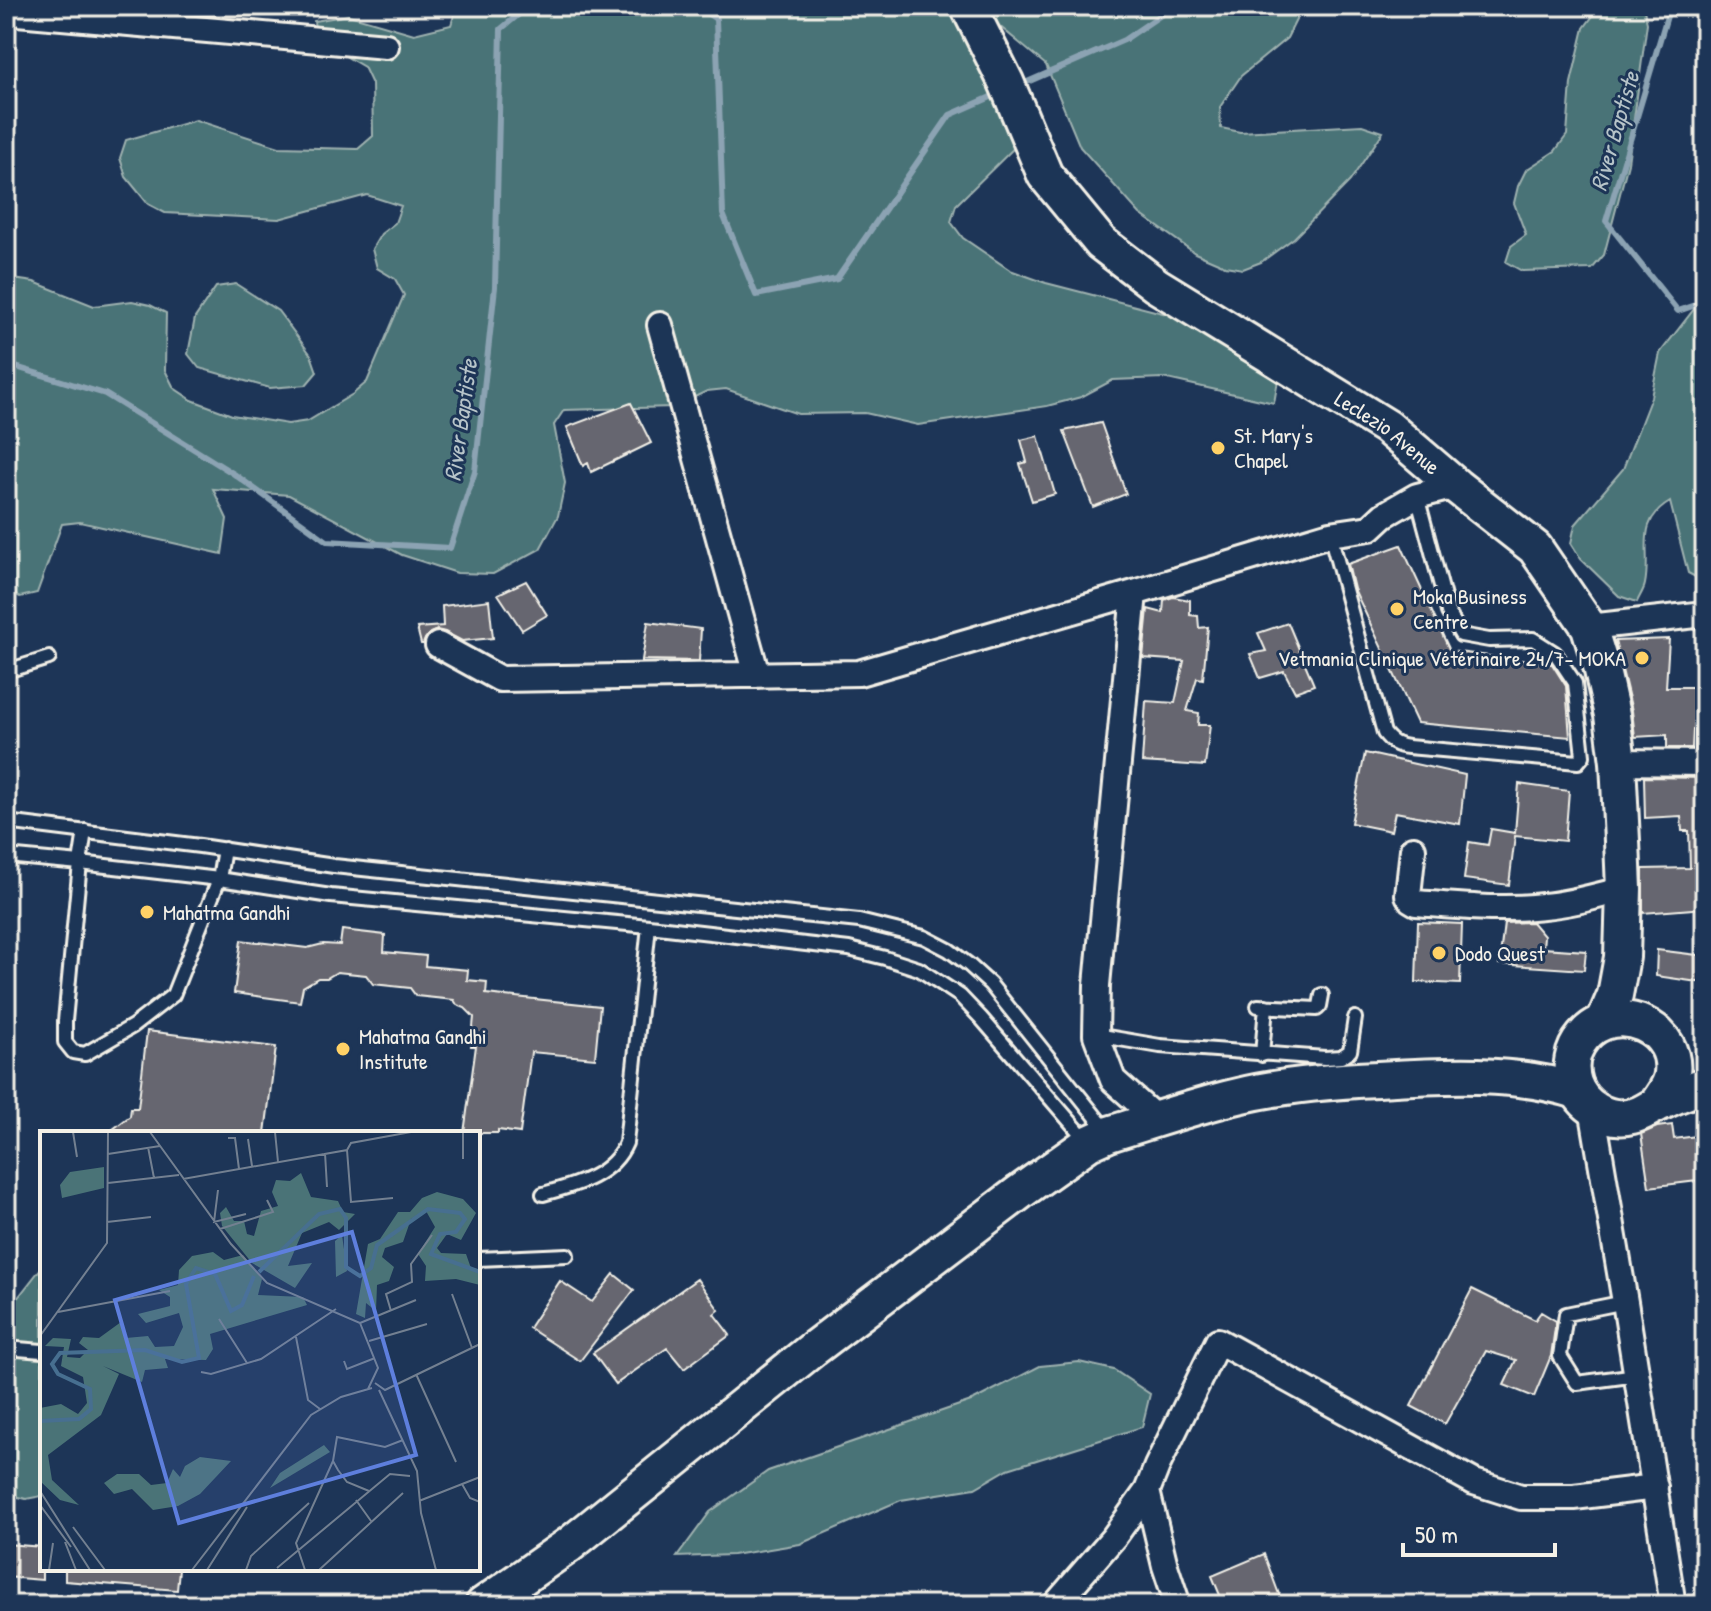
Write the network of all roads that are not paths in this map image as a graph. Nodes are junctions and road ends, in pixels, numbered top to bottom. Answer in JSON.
{"nodes":[{"id":1,"x":968,"y":6,"type":"edge"},
{"id":2,"x":6,"y":12,"type":"edge"},
{"id":3,"x":386,"y":46,"type":"dead end"},
{"id":4,"x":660,"y":325,"type":"dead end"},
{"id":5,"x":1456,"y":486,"type":"junction"},
{"id":6,"x":1417,"y":496,"type":"junction"},
{"id":7,"x":1330,"y":534,"type":"junction"},
{"id":8,"x":1134,"y":593,"type":"junction"},
{"id":9,"x":1705,"y":614,"type":"edge"},
{"id":10,"x":1589,"y":627,"type":"junction"},
{"id":11,"x":438,"y":645,"type":"dead end"},
{"id":12,"x":49,"y":658,"type":"dead end"},
{"id":13,"x":6,"y":673,"type":"edge"},
{"id":14,"x":757,"y":675,"type":"junction"},
{"id":15,"x":1618,"y":762,"type":"junction"},
{"id":16,"x":1705,"y":763,"type":"edge"},
{"id":17,"x":6,"y":822,"type":"edge"},
{"id":18,"x":85,"y":831,"type":"junction"},
{"id":19,"x":224,"y":849,"type":"junction"},
{"id":20,"x":1413,"y":849,"type":"dead end"},
{"id":21,"x":6,"y":856,"type":"edge"},
{"id":22,"x":80,"y":863,"type":"junction"},
{"id":23,"x":219,"y":879,"type":"junction"},
{"id":24,"x":1624,"y":889,"type":"junction"},
{"id":25,"x":649,"y":926,"type":"junction"},
{"id":26,"x":1622,"y":957,"type":"junction"},
{"id":27,"x":1322,"y":995,"type":"dead end"},
{"id":28,"x":1355,"y":1018,"type":"dead end"},
{"id":29,"x":1604,"y":1021,"type":"junction"},
{"id":30,"x":1640,"y":1021,"type":"junction"},
{"id":31,"x":1096,"y":1035,"type":"junction"},
{"id":32,"x":1573,"y":1054,"type":"junction"},
{"id":33,"x":1262,"y":1055,"type":"junction"},
{"id":34,"x":1671,"y":1061,"type":"junction"},
{"id":35,"x":1705,"y":1075,"type":"edge"},
{"id":36,"x":1521,"y":1077,"type":"junction"},
{"id":37,"x":1705,"y":1085,"type":"edge"},
{"id":38,"x":1596,"y":1105,"type":"junction"},
{"id":39,"x":1656,"y":1105,"type":"junction"},
{"id":40,"x":1158,"y":1120,"type":"junction"},
{"id":41,"x":1099,"y":1139,"type":"junction"},
{"id":42,"x":543,"y":1194,"type":"dead end"},
{"id":43,"x":567,"y":1255,"type":"dead end"},
{"id":44,"x":480,"y":1259,"type":"edge"},
{"id":45,"x":1625,"y":1302,"type":"junction"},
{"id":46,"x":6,"y":1348,"type":"edge"},
{"id":47,"x":40,"y":1351,"type":"edge"},
{"id":48,"x":1637,"y":1375,"type":"junction"},
{"id":49,"x":1655,"y":1487,"type":"junction"},
{"id":50,"x":1147,"y":1491,"type":"junction"},
{"id":51,"x":569,"y":1545,"type":"junction"},
{"id":52,"x":483,"y":1605,"type":"edge"},
{"id":53,"x":514,"y":1605,"type":"edge"},
{"id":54,"x":1055,"y":1605,"type":"edge"},
{"id":55,"x":1178,"y":1605,"type":"edge"},
{"id":56,"x":1673,"y":1605,"type":"edge"}],
"edges":[{"from":1,"to":5,"type":"main road","name":"Leclezio Avenue"},
{"from":2,"to":3,"type":"street"},
{"from":4,"to":14,"type":"street"},
{"from":5,"to":6,"type":"street"},
{"from":5,"to":10,"type":"main road","name":"Leclezio Avenue"},
{"from":6,"to":7,"type":"street"},
{"from":6,"to":7,"type":"lane"},
{"from":7,"to":8,"type":"street"},
{"from":8,"to":14,"type":"street"},
{"from":8,"to":31,"type":"street"},
{"from":9,"to":10,"type":"street"},
{"from":10,"to":15,"type":"main road","name":"Leclezio Avenue"},
{"from":11,"to":14,"type":"street"},
{"from":12,"to":13,"type":"lane"},
{"from":15,"to":16,"type":"street"},
{"from":15,"to":24,"type":"main road","name":"Leclezio Avenue"},
{"from":17,"to":18,"type":"lane"},
{"from":18,"to":19,"type":"lane"},
{"from":18,"to":22,"type":"lane"},
{"from":19,"to":23,"type":"lane"},
{"from":19,"to":41,"type":"lane"},
{"from":20,"to":24,"type":"street"},
{"from":21,"to":22,"type":"lane"},
{"from":22,"to":23,"type":"lane"},
{"from":22,"to":23,"type":"lane"},
{"from":23,"to":25,"type":"lane"},
{"from":24,"to":26,"type":"main road","name":"Leclezio Avenue"},
{"from":25,"to":41,"type":"lane"},
{"from":25,"to":42,"type":"lane"},
{"from":26,"to":29,"type":"main road","name":"Leclezio Avenue"},
{"from":26,"to":30,"type":"main road","name":"Leclezio Avenue"},
{"from":27,"to":33,"type":"lane"},
{"from":28,"to":33,"type":"lane"},
{"from":29,"to":30,"type":"main road"},
{"from":29,"to":32,"type":"main road"},
{"from":30,"to":34,"type":"main road"},
{"from":31,"to":33,"type":"lane"},
{"from":31,"to":40,"type":"street"},
{"from":32,"to":36,"type":"main road"},
{"from":32,"to":38,"type":"main road"},
{"from":34,"to":35,"type":"main road"},
{"from":34,"to":39,"type":"main road"},
{"from":36,"to":38,"type":"main road"},
{"from":36,"to":40,"type":"main road"},
{"from":37,"to":39,"type":"main road"},
{"from":38,"to":39,"type":"main road"},
{"from":38,"to":45,"type":"street"},
{"from":40,"to":41,"type":"main road"},
{"from":41,"to":51,"type":"main road"},
{"from":43,"to":44,"type":"lane"},
{"from":45,"to":48,"type":"street"},
{"from":45,"to":48,"type":"lane"},
{"from":46,"to":47,"type":"lane"},
{"from":48,"to":49,"type":"street"},
{"from":49,"to":50,"type":"street"},
{"from":49,"to":56,"type":"street"},
{"from":50,"to":54,"type":"street"},
{"from":50,"to":55,"type":"street"},
{"from":51,"to":52,"type":"main road"},
{"from":51,"to":53,"type":"main road"}]}
